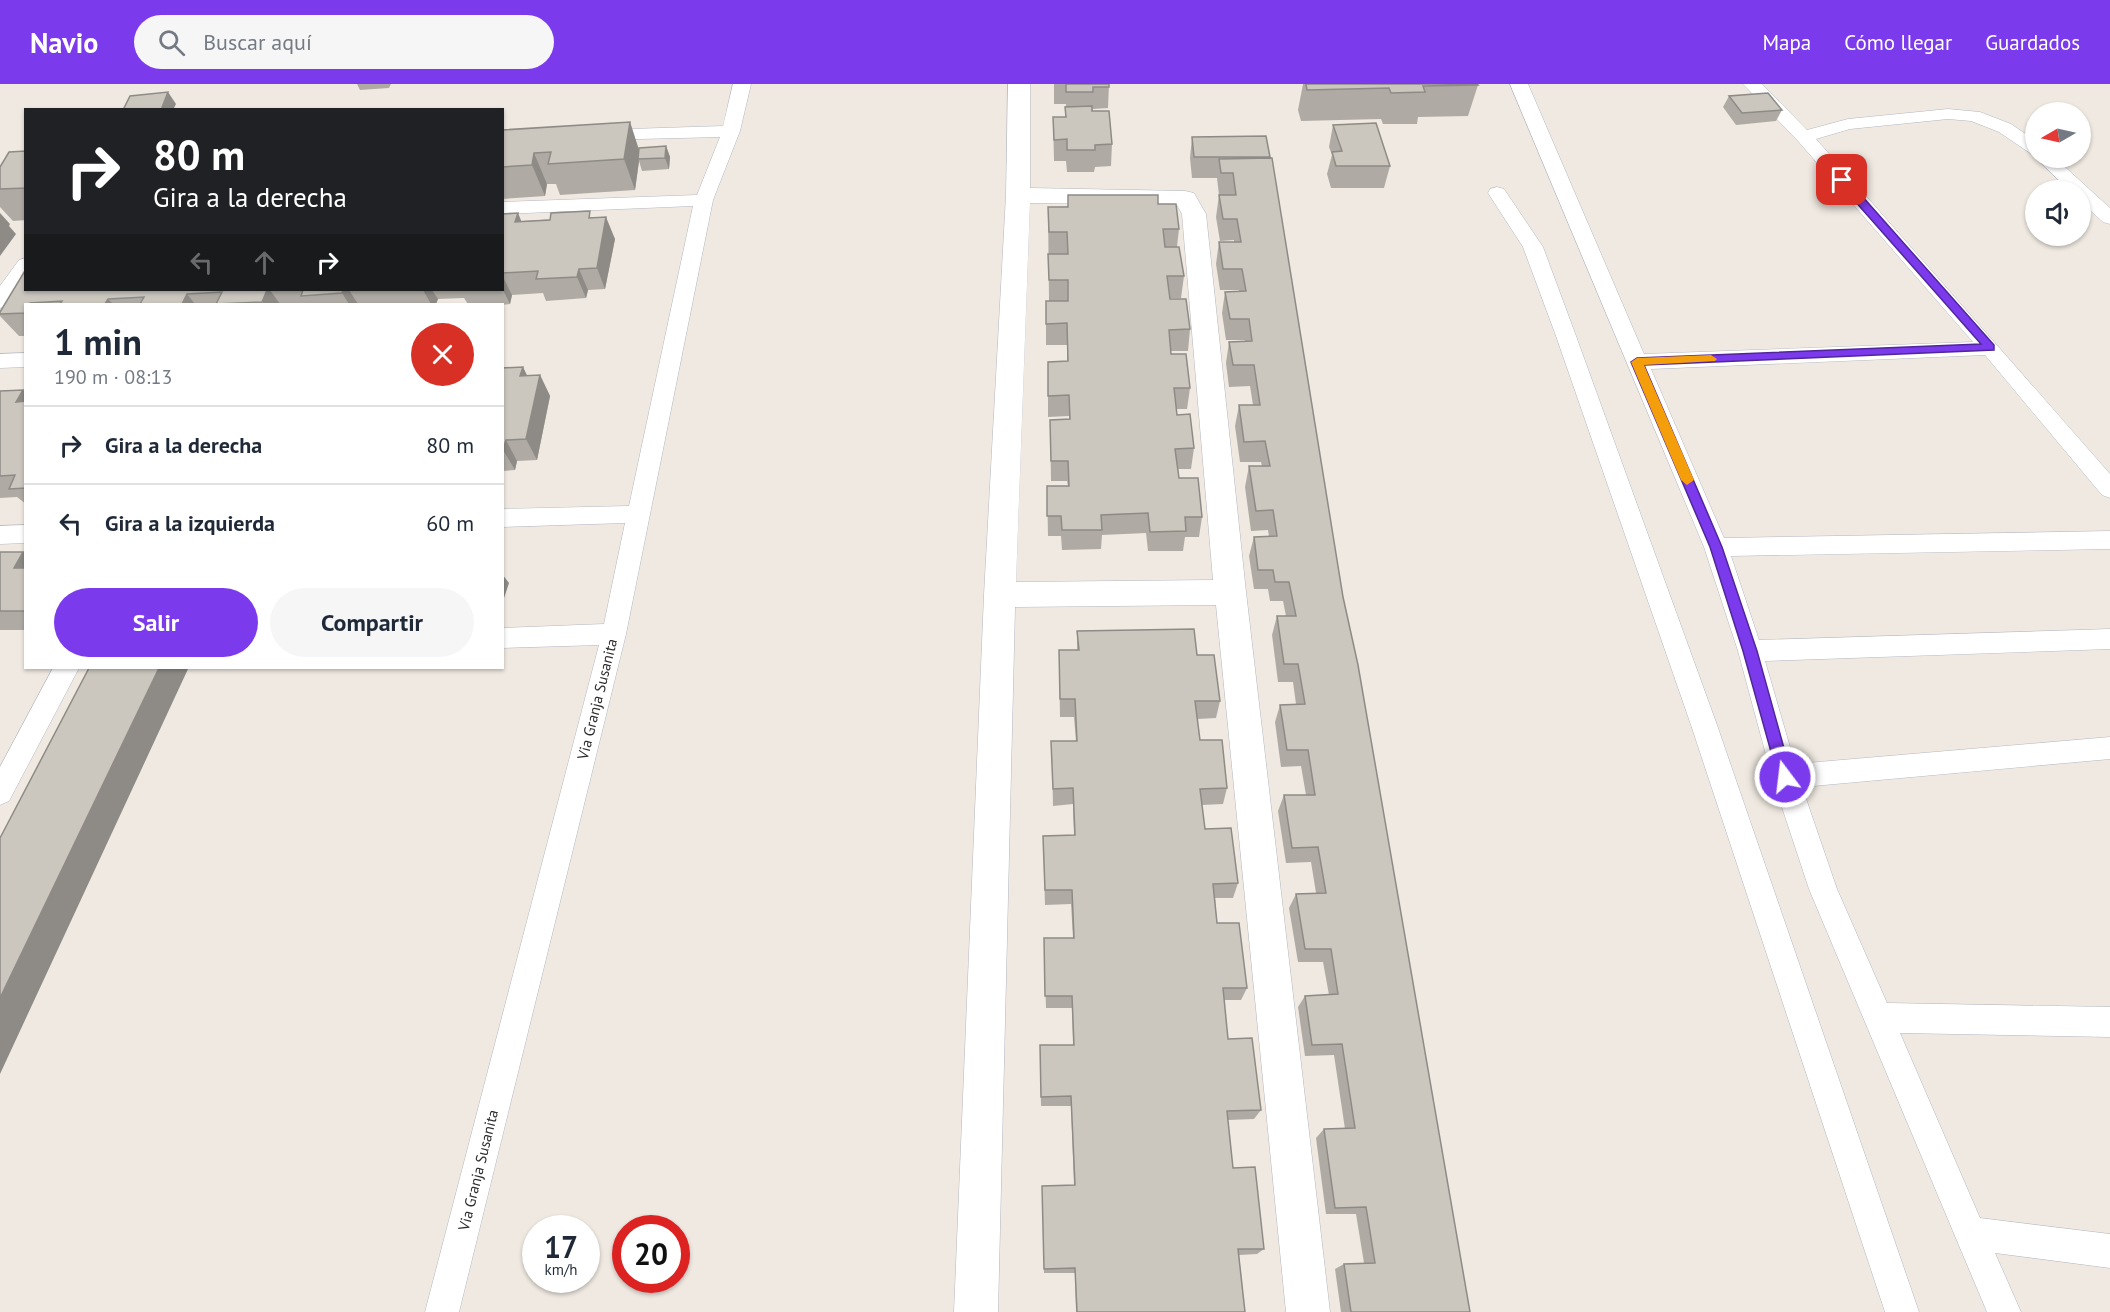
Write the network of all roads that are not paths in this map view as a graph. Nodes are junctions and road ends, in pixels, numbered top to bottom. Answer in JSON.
{"nodes":[{"id":1,"x":742,"y":84,"type":"edge"},
{"id":2,"x":1019,"y":84,"type":"edge"},
{"id":3,"x":1519,"y":84,"type":"edge"},
{"id":4,"x":1752,"y":84,"type":"edge"},
{"id":5,"x":731,"y":131,"type":"junction"},
{"id":6,"x":582,"y":136,"type":"edge"},
{"id":7,"x":1804,"y":137,"type":"junction"},
{"id":8,"x":2025,"y":142,"type":"edge"},
{"id":9,"x":2056,"y":168,"type":"edge"},
{"id":10,"x":1497,"y":193,"type":"dead end"},
{"id":11,"x":1017,"y":195,"type":"junction"},
{"id":12,"x":704,"y":200,"type":"junction"},
{"id":13,"x":504,"y":208,"type":"edge"},
{"id":14,"x":2110,"y":218,"type":"edge"},
{"id":15,"x":24,"y":267,"type":"edge"},
{"id":16,"x":0,"y":302,"type":"edge"},
{"id":17,"x":1990,"y":348,"type":"junction"},
{"id":18,"x":24,"y":360,"type":"edge"},
{"id":19,"x":0,"y":361,"type":"edge"},
{"id":20,"x":1637,"y":362,"type":"junction"},
{"id":21,"x":2110,"y":489,"type":"edge"},
{"id":22,"x":640,"y":514,"type":"junction"},
{"id":23,"x":504,"y":518,"type":"edge"},
{"id":24,"x":24,"y":534,"type":"edge"},
{"id":25,"x":0,"y":535,"type":"edge"},
{"id":26,"x":2110,"y":540,"type":"edge"},
{"id":27,"x":1716,"y":547,"type":"junction"},
{"id":28,"x":1230,"y":592,"type":"junction"},
{"id":29,"x":1000,"y":595,"type":"junction"},
{"id":30,"x":614,"y":634,"type":"junction"},
{"id":31,"x":504,"y":638,"type":"edge"},
{"id":32,"x":2110,"y":639,"type":"edge"},
{"id":33,"x":1750,"y":651,"type":"junction"},
{"id":34,"x":65,"y":669,"type":"edge"},
{"id":35,"x":2110,"y":748,"type":"edge"},
{"id":36,"x":1785,"y":777,"type":"junction"},
{"id":37,"x":0,"y":793,"type":"edge"},
{"id":38,"x":1878,"y":1018,"type":"junction"},
{"id":39,"x":2110,"y":1022,"type":"edge"},
{"id":40,"x":1970,"y":1233,"type":"junction"},
{"id":41,"x":2110,"y":1251,"type":"edge"},
{"id":42,"x":442,"y":1312,"type":"edge"},
{"id":43,"x":976,"y":1312,"type":"edge"},
{"id":44,"x":1308,"y":1312,"type":"edge"},
{"id":45,"x":1902,"y":1312,"type":"edge"},
{"id":46,"x":2004,"y":1312,"type":"edge"}],
"edges":[{"from":1,"to":5,"type":"lane","name":"Via Granja Susanita"},
{"from":2,"to":11,"type":"street"},
{"from":3,"to":20,"type":"lane"},
{"from":4,"to":7,"type":"lane"},
{"from":5,"to":6,"type":"lane"},
{"from":5,"to":12,"type":"lane","name":"Via Granja Susanita"},
{"from":7,"to":8,"type":"lane"},
{"from":7,"to":17,"type":"lane"},
{"from":9,"to":14,"type":"lane"},
{"from":10,"to":45,"type":"lane"},
{"from":11,"to":28,"type":"street"},
{"from":11,"to":29,"type":"street"},
{"from":12,"to":13,"type":"lane"},
{"from":12,"to":22,"type":"lane","name":"Via Granja Susanita"},
{"from":15,"to":16,"type":"lane"},
{"from":17,"to":20,"type":"lane"},
{"from":17,"to":21,"type":"lane"},
{"from":18,"to":19,"type":"lane"},
{"from":20,"to":27,"type":"lane"},
{"from":22,"to":23,"type":"lane"},
{"from":22,"to":30,"type":"lane","name":"Via Granja Susanita"},
{"from":24,"to":25,"type":"lane"},
{"from":26,"to":27,"type":"lane"},
{"from":27,"to":33,"type":"lane"},
{"from":28,"to":29,"type":"street"},
{"from":28,"to":44,"type":"street"},
{"from":29,"to":43,"type":"street"},
{"from":30,"to":31,"type":"lane"},
{"from":30,"to":42,"type":"lane","name":"Via Granja Susanita"},
{"from":32,"to":33,"type":"lane"},
{"from":33,"to":36,"type":"lane"},
{"from":34,"to":37,"type":"lane"},
{"from":35,"to":36,"type":"lane"},
{"from":36,"to":38,"type":"lane"},
{"from":38,"to":39,"type":"lane"},
{"from":38,"to":40,"type":"lane"},
{"from":40,"to":41,"type":"lane"},
{"from":40,"to":46,"type":"lane"}]}
